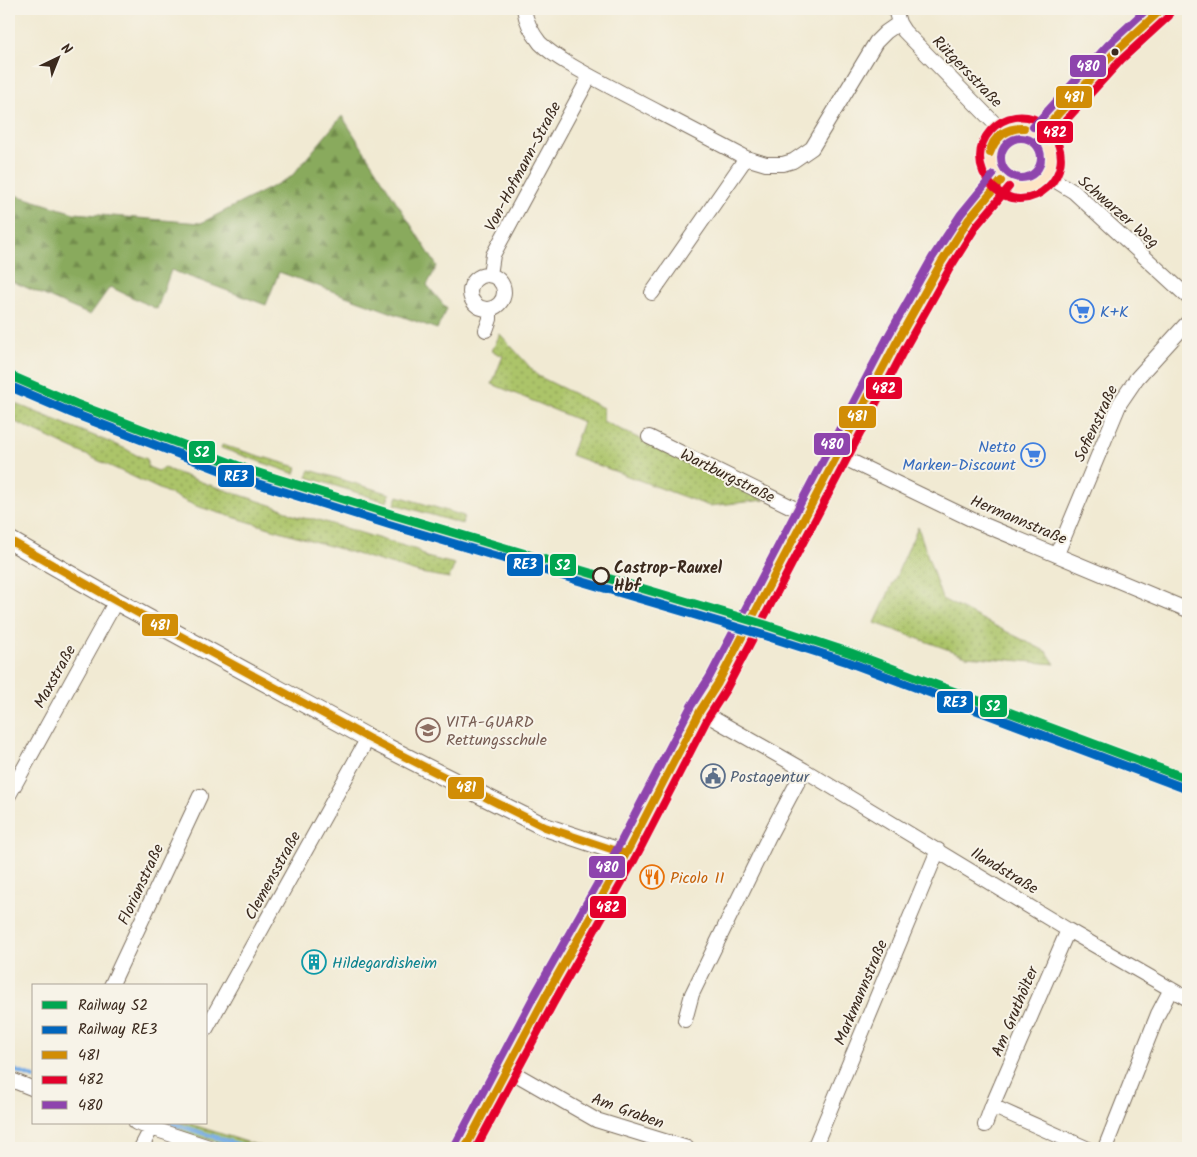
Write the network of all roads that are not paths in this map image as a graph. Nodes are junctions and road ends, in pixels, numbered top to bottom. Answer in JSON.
{"nodes":[{"id":1,"x":524,"y":9,"type":"edge"},
{"id":2,"x":895,"y":9,"type":"edge"},
{"id":3,"x":1162,"y":9,"type":"edge"},
{"id":4,"x":899,"y":23,"type":"junction"},
{"id":5,"x":590,"y":76,"type":"junction"},
{"id":6,"x":1003,"y":132,"type":"junction"},
{"id":7,"x":1040,"y":134,"type":"junction"},
{"id":8,"x":746,"y":158,"type":"junction"},
{"id":9,"x":1046,"y":175,"type":"junction"},
{"id":10,"x":1001,"y":181,"type":"junction"},
{"id":11,"x":490,"y":275,"type":"junction"},
{"id":12,"x":652,"y":293,"type":"dead end"},
{"id":13,"x":1188,"y":297,"type":"edge"},
{"id":14,"x":490,"y":310,"type":"junction"},
{"id":15,"x":1188,"y":322,"type":"edge"},
{"id":16,"x":486,"y":330,"type":"dead end"},
{"id":17,"x":649,"y":437,"type":"dead end"},
{"id":18,"x":838,"y":455,"type":"junction"},
{"id":19,"x":806,"y":514,"type":"junction"},
{"id":20,"x":9,"y":540,"type":"edge"},
{"id":21,"x":1057,"y":554,"type":"junction"},
{"id":22,"x":116,"y":600,"type":"junction"},
{"id":23,"x":1188,"y":610,"type":"edge"},
{"id":24,"x":700,"y":712,"type":"junction"},
{"id":25,"x":368,"y":738,"type":"junction"},
{"id":26,"x":804,"y":770,"type":"junction"},
{"id":27,"x":9,"y":795,"type":"edge"},
{"id":28,"x":200,"y":796,"type":"dead end"},
{"id":29,"x":938,"y":850,"type":"junction"},
{"id":30,"x":626,"y":854,"type":"junction"},
{"id":31,"x":1068,"y":930,"type":"junction"},
{"id":32,"x":112,"y":984,"type":"edge"},
{"id":33,"x":1171,"y":989,"type":"junction"},
{"id":34,"x":1188,"y":999,"type":"edge"},
{"id":35,"x":685,"y":1020,"type":"dead end"},
{"id":36,"x":208,"y":1026,"type":"edge"},
{"id":37,"x":507,"y":1069,"type":"junction"},
{"id":38,"x":9,"y":1079,"type":"edge"},
{"id":39,"x":32,"y":1088,"type":"edge"},
{"id":40,"x":992,"y":1106,"type":"junction"},
{"id":41,"x":985,"y":1125,"type":"dead end"},
{"id":42,"x":153,"y":1126,"type":"edge"},
{"id":43,"x":140,"y":1148,"type":"edge"},
{"id":44,"x":212,"y":1148,"type":"edge"},
{"id":45,"x":465,"y":1148,"type":"edge"},
{"id":46,"x":687,"y":1148,"type":"edge"},
{"id":47,"x":814,"y":1148,"type":"edge"},
{"id":48,"x":1086,"y":1148,"type":"edge"},
{"id":49,"x":1105,"y":1148,"type":"edge"}],
"edges":[{"from":1,"to":5,"type":"street"},
{"from":2,"to":4,"type":"street","name":"Rütgersstraße"},
{"from":3,"to":7,"type":"main road"},
{"from":4,"to":6,"type":"street","name":"Rütgersstraße"},
{"from":4,"to":8,"type":"street"},
{"from":5,"to":8,"type":"street"},
{"from":5,"to":11,"type":"street","name":"Von-Hofmann-Straße"},
{"from":6,"to":7,"type":"main road"},
{"from":6,"to":10,"type":"main road"},
{"from":7,"to":9,"type":"main road"},
{"from":8,"to":12,"type":"street"},
{"from":9,"to":10,"type":"main road"},
{"from":9,"to":13,"type":"street","name":"Schwarzer Weg"},
{"from":10,"to":18,"type":"main road"},
{"from":11,"to":14,"type":"street"},
{"from":11,"to":14,"type":"street"},
{"from":14,"to":16,"type":"street"},
{"from":15,"to":21,"type":"street","name":"Sofienstraße"},
{"from":17,"to":19,"type":"street","name":"Wartburgstraße"},
{"from":18,"to":19,"type":"main road"},
{"from":18,"to":21,"type":"street","name":"Hermannstraße"},
{"from":19,"to":24,"type":"main road"},
{"from":20,"to":22,"type":"street"},
{"from":21,"to":23,"type":"street","name":"Hermannstraße"},
{"from":22,"to":25,"type":"street"},
{"from":22,"to":27,"type":"street","name":"Maxstraße"},
{"from":24,"to":26,"type":"street","name":"Ilandstraße"},
{"from":24,"to":30,"type":"main road"},
{"from":25,"to":30,"type":"street"},
{"from":25,"to":36,"type":"street","name":"Clemensstraße"},
{"from":26,"to":29,"type":"street","name":"Ilandstraße"},
{"from":26,"to":35,"type":"street"},
{"from":28,"to":32,"type":"street","name":"Florianstraße"},
{"from":29,"to":31,"type":"street","name":"Ilandstraße"},
{"from":29,"to":47,"type":"street","name":"Markmannstraße"},
{"from":30,"to":37,"type":"main road"},
{"from":31,"to":33,"type":"street","name":"Ilandstraße"},
{"from":31,"to":40,"type":"street","name":"Am Gruthölter"},
{"from":33,"to":34,"type":"street","name":"Ilandstraße"},
{"from":33,"to":49,"type":"street"},
{"from":37,"to":45,"type":"main road"},
{"from":37,"to":46,"type":"street","name":"Am Graben"},
{"from":38,"to":39,"type":"street"},
{"from":40,"to":41,"type":"street","name":"Am Gruthölter"},
{"from":40,"to":48,"type":"street"},
{"from":42,"to":43,"type":"street"},
{"from":42,"to":44,"type":"street"}]}
